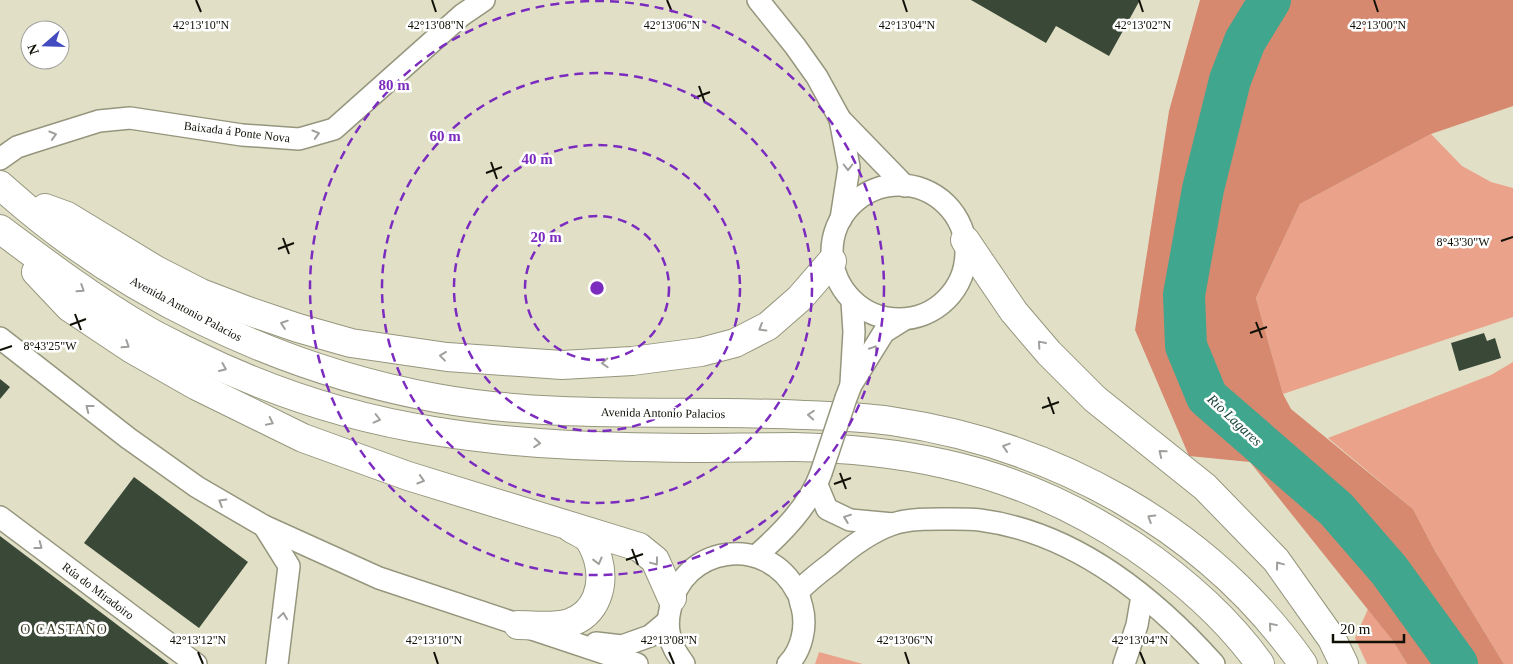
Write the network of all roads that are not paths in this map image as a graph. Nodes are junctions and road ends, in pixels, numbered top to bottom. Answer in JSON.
{"nodes":[{"id":1,"x":484,"y":0,"type":"edge"},
{"id":2,"x":758,"y":0,"type":"edge"},
{"id":3,"x":840,"y":120,"type":"junction"},
{"id":4,"x":4,"y":156,"type":"edge"},
{"id":5,"x":905,"y":186,"type":"junction"},
{"id":6,"x":6,"y":190,"type":"edge"},
{"id":7,"x":840,"y":219,"type":"junction"},
{"id":8,"x":0,"y":230,"type":"edge"},
{"id":9,"x":965,"y":240,"type":"junction"},
{"id":10,"x":832,"y":261,"type":"junction"},
{"id":11,"x":852,"y":301,"type":"junction"},
{"id":12,"x":903,"y":320,"type":"junction"},
{"id":13,"x":0,"y":338,"type":"edge"},
{"id":14,"x":849,"y":392,"type":"junction"},
{"id":15,"x":819,"y":479,"type":"junction"},
{"id":16,"x":0,"y":517,"type":"edge"},
{"id":17,"x":893,"y":524,"type":"junction"},
{"id":18,"x":264,"y":526,"type":"junction"},
{"id":19,"x":568,"y":526,"type":"junction"},
{"id":20,"x":322,"y":552,"type":"junction"},
{"id":21,"x":756,"y":556,"type":"junction"},
{"id":22,"x":289,"y":566,"type":"junction"},
{"id":23,"x":798,"y":592,"type":"junction"},
{"id":24,"x":1142,"y":596,"type":"junction"},
{"id":25,"x":670,"y":609,"type":"junction"},
{"id":26,"x":518,"y":624,"type":"junction"},
{"id":27,"x":196,"y":664,"type":"edge"},
{"id":28,"x":276,"y":664,"type":"edge"},
{"id":29,"x":637,"y":664,"type":"edge"},
{"id":30,"x":684,"y":664,"type":"edge"},
{"id":31,"x":788,"y":664,"type":"edge"},
{"id":32,"x":1124,"y":664,"type":"edge"},
{"id":33,"x":1214,"y":664,"type":"edge"},
{"id":34,"x":1260,"y":664,"type":"edge"},
{"id":35,"x":1303,"y":664,"type":"edge"},
{"id":36,"x":1344,"y":664,"type":"edge"}],
"edges":[{"from":4,"to":1,"type":"street","name":"Baixada á Ponte Nova","one_way":true},
{"from":2,"to":3,"type":"street"},
{"from":3,"to":5,"type":"street"},
{"from":3,"to":7,"type":"street","one_way":true},
{"from":5,"to":7,"type":"street"},
{"from":5,"to":9,"type":"street"},
{"from":10,"to":6,"type":"main road","one_way":true},
{"from":35,"to":6,"type":"main road","name":"Avenida Antonio Palacios","one_way":true},
{"from":7,"to":10,"type":"street"},
{"from":8,"to":19,"type":"main road","one_way":true},
{"from":8,"to":34,"type":"main road","one_way":true},
{"from":9,"to":12,"type":"street"},
{"from":36,"to":9,"type":"main road","one_way":true},
{"from":10,"to":11,"type":"street"},
{"from":11,"to":12,"type":"street"},
{"from":11,"to":14,"type":"street"},
{"from":14,"to":12,"type":"street","one_way":true},
{"from":18,"to":13,"type":"street","one_way":true},
{"from":14,"to":15,"type":"street","bridge":true},
{"from":17,"to":15,"type":"street","one_way":true},
{"from":15,"to":21,"type":"street"},
{"from":16,"to":27,"type":"street","name":"Rúa do Miradoiro","one_way":true},
{"from":17,"to":23,"type":"street"},
{"from":17,"to":24,"type":"street"},
{"from":18,"to":20,"type":"street"},
{"from":18,"to":22,"type":"street"},
{"from":19,"to":25,"type":"main road","one_way":true},
{"from":19,"to":26,"type":"main road","one_way":true},
{"from":20,"to":22,"type":"street"},
{"from":20,"to":26,"type":"street"},
{"from":21,"to":23,"type":"street"},
{"from":21,"to":25,"type":"street"},
{"from":28,"to":22,"type":"street","one_way":true},
{"from":23,"to":31,"type":"street"},
{"from":24,"to":32,"type":"street"},
{"from":24,"to":33,"type":"street"},
{"from":25,"to":26,"type":"street"},
{"from":25,"to":30,"type":"street"},
{"from":26,"to":29,"type":"street"}]}
